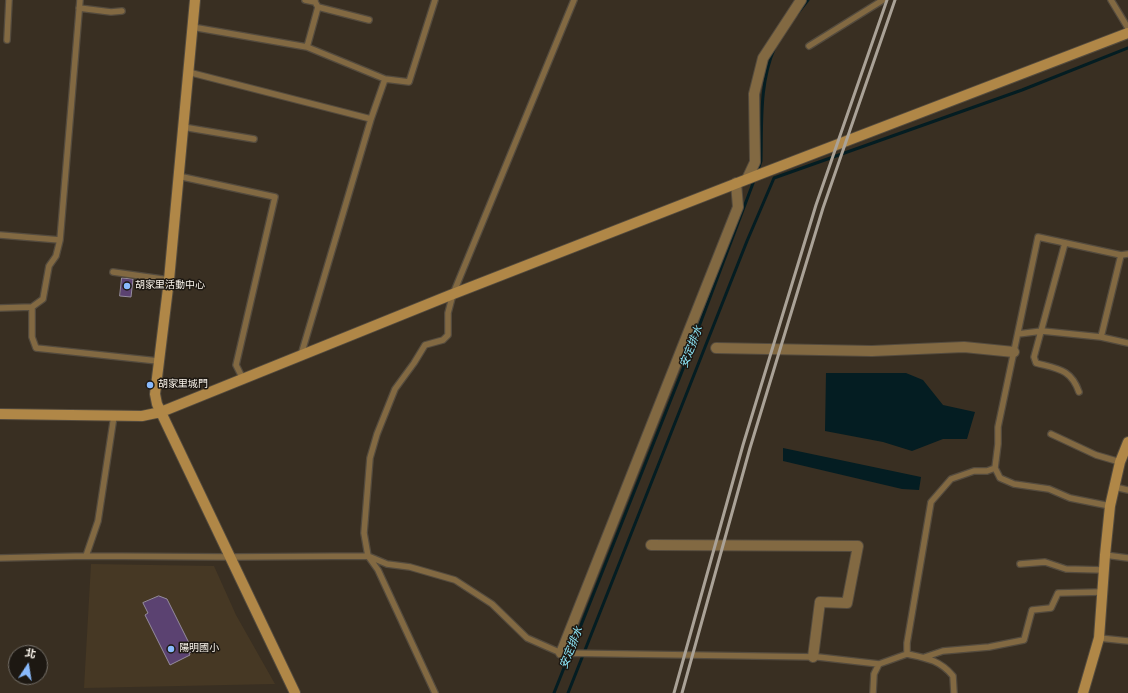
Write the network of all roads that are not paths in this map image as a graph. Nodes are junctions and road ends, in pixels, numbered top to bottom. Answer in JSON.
{"nodes":[{"id":1,"x":10,"y":0,"type":"edge"},
{"id":2,"x":80,"y":0,"type":"edge"},
{"id":3,"x":195,"y":0,"type":"edge"},
{"id":4,"x":305,"y":0,"type":"edge"},
{"id":5,"x":435,"y":0,"type":"edge"},
{"id":6,"x":574,"y":0,"type":"edge"},
{"id":7,"x":801,"y":0,"type":"edge"},
{"id":8,"x":883,"y":0,"type":"edge"},
{"id":9,"x":1111,"y":0,"type":"edge"},
{"id":10,"x":316,"y":3,"type":"edge"},
{"id":11,"x":79,"y":8,"type":"junction"},
{"id":12,"x":122,"y":11,"type":"dead end"},
{"id":13,"x":369,"y":20,"type":"dead end"},
{"id":14,"x":192,"y":27,"type":"junction"},
{"id":15,"x":1128,"y":28,"type":"edge"},
{"id":16,"x":1128,"y":33,"type":"edge"},
{"id":17,"x":7,"y":40,"type":"dead end"},
{"id":18,"x":809,"y":46,"type":"dead end"},
{"id":19,"x":307,"y":47,"type":"junction"},
{"id":20,"x":188,"y":72,"type":"junction"},
{"id":21,"x":385,"y":79,"type":"junction"},
{"id":22,"x":371,"y":119,"type":"junction"},
{"id":23,"x":183,"y":127,"type":"junction"},
{"id":24,"x":254,"y":140,"type":"dead end"},
{"id":25,"x":178,"y":176,"type":"junction"},
{"id":26,"x":749,"y":178,"type":"junction"},
{"id":27,"x":736,"y":183,"type":"junction"},
{"id":28,"x":0,"y":235,"type":"edge"},
{"id":29,"x":60,"y":240,"type":"junction"},
{"id":30,"x":1064,"y":243,"type":"junction"},
{"id":31,"x":1128,"y":254,"type":"edge"},
{"id":32,"x":1121,"y":255,"type":"junction"},
{"id":33,"x":114,"y":272,"type":"dead end"},
{"id":34,"x":169,"y":280,"type":"junction"},
{"id":35,"x":452,"y":294,"type":"junction"},
{"id":36,"x":32,"y":307,"type":"junction"},
{"id":37,"x":0,"y":308,"type":"edge"},
{"id":38,"x":1042,"y":331,"type":"junction"},
{"id":39,"x":1018,"y":334,"type":"junction"},
{"id":40,"x":1101,"y":337,"type":"junction"},
{"id":41,"x":1128,"y":343,"type":"edge"},
{"id":42,"x":716,"y":348,"type":"dead end"},
{"id":43,"x":1014,"y":352,"type":"junction"},
{"id":44,"x":301,"y":355,"type":"junction"},
{"id":45,"x":158,"y":361,"type":"junction"},
{"id":46,"x":243,"y":379,"type":"junction"},
{"id":47,"x":1079,"y":392,"type":"dead end"},
{"id":48,"x":161,"y":412,"type":"junction"},
{"id":49,"x":0,"y":414,"type":"edge"},
{"id":50,"x":114,"y":416,"type":"junction"},
{"id":51,"x":1051,"y":434,"type":"dead end"},
{"id":52,"x":1128,"y":442,"type":"edge"},
{"id":53,"x":1126,"y":453,"type":"edge"},
{"id":54,"x":1120,"y":462,"type":"junction"},
{"id":55,"x":996,"y":468,"type":"junction"},
{"id":56,"x":1114,"y":487,"type":"junction"},
{"id":57,"x":1128,"y":490,"type":"edge"},
{"id":58,"x":1110,"y":506,"type":"junction"},
{"id":59,"x":651,"y":545,"type":"dead end"},
{"id":60,"x":1105,"y":555,"type":"junction"},
{"id":61,"x":86,"y":556,"type":"junction"},
{"id":62,"x":368,"y":556,"type":"junction"},
{"id":63,"x":230,"y":557,"type":"junction"},
{"id":64,"x":0,"y":558,"type":"edge"},
{"id":65,"x":1128,"y":558,"type":"edge"},
{"id":66,"x":1020,"y":564,"type":"dead end"},
{"id":67,"x":1104,"y":570,"type":"junction"},
{"id":68,"x":1102,"y":592,"type":"junction"},
{"id":69,"x":1099,"y":638,"type":"junction"},
{"id":70,"x":1128,"y":641,"type":"edge"},
{"id":71,"x":567,"y":653,"type":"junction"},
{"id":72,"x":907,"y":654,"type":"junction"},
{"id":73,"x":813,"y":657,"type":"junction"},
{"id":74,"x":925,"y":658,"type":"junction"},
{"id":75,"x":879,"y":664,"type":"junction"},
{"id":76,"x":295,"y":693,"type":"edge"},
{"id":77,"x":435,"y":693,"type":"edge"},
{"id":78,"x":872,"y":693,"type":"edge"},
{"id":79,"x":954,"y":693,"type":"edge"},
{"id":80,"x":1083,"y":693,"type":"edge"}],
"edges":[{"from":1,"to":17,"type":"lane"},
{"from":2,"to":11,"type":"lane"},
{"from":3,"to":14,"type":"street"},
{"from":4,"to":10,"type":"lane"},
{"from":5,"to":21,"type":"lane"},
{"from":6,"to":35,"type":"lane"},
{"from":7,"to":26,"type":"street"},
{"from":8,"to":18,"type":"lane"},
{"from":9,"to":15,"type":"lane"},
{"from":10,"to":13,"type":"lane"},
{"from":10,"to":19,"type":"lane"},
{"from":11,"to":12,"type":"lane"},
{"from":11,"to":29,"type":"lane"},
{"from":14,"to":19,"type":"lane"},
{"from":14,"to":20,"type":"street"},
{"from":16,"to":26,"type":"street"},
{"from":19,"to":21,"type":"lane"},
{"from":20,"to":22,"type":"lane"},
{"from":20,"to":23,"type":"street"},
{"from":21,"to":22,"type":"lane"},
{"from":22,"to":44,"type":"lane"},
{"from":23,"to":24,"type":"lane"},
{"from":23,"to":25,"type":"street"},
{"from":25,"to":34,"type":"street"},
{"from":25,"to":46,"type":"lane"},
{"from":26,"to":27,"type":"street"},
{"from":27,"to":35,"type":"street"},
{"from":27,"to":71,"type":"street"},
{"from":28,"to":29,"type":"lane"},
{"from":29,"to":36,"type":"lane"},
{"from":30,"to":32,"type":"lane"},
{"from":30,"to":38,"type":"lane"},
{"from":30,"to":39,"type":"lane"},
{"from":31,"to":32,"type":"lane"},
{"from":32,"to":40,"type":"lane"},
{"from":33,"to":34,"type":"lane"},
{"from":34,"to":45,"type":"street"},
{"from":35,"to":44,"type":"street"},
{"from":35,"to":62,"type":"lane"},
{"from":36,"to":37,"type":"lane"},
{"from":36,"to":45,"type":"lane"},
{"from":38,"to":39,"type":"lane"},
{"from":38,"to":40,"type":"lane"},
{"from":38,"to":47,"type":"lane"},
{"from":39,"to":43,"type":"lane"},
{"from":40,"to":41,"type":"lane"},
{"from":42,"to":43,"type":"street"},
{"from":43,"to":55,"type":"lane"},
{"from":44,"to":46,"type":"street"},
{"from":45,"to":48,"type":"street"},
{"from":46,"to":48,"type":"street"},
{"from":48,"to":50,"type":"street"},
{"from":48,"to":63,"type":"street"},
{"from":49,"to":50,"type":"street"},
{"from":50,"to":61,"type":"lane"},
{"from":51,"to":54,"type":"lane"},
{"from":52,"to":53,"type":"street"},
{"from":53,"to":54,"type":"street"},
{"from":54,"to":56,"type":"street"},
{"from":55,"to":58,"type":"lane"},
{"from":55,"to":72,"type":"lane"},
{"from":56,"to":57,"type":"lane"},
{"from":56,"to":58,"type":"street"},
{"from":58,"to":60,"type":"street"},
{"from":59,"to":73,"type":"street"},
{"from":60,"to":65,"type":"lane"},
{"from":60,"to":67,"type":"street"},
{"from":61,"to":63,"type":"lane"},
{"from":61,"to":64,"type":"lane"},
{"from":62,"to":63,"type":"lane"},
{"from":62,"to":71,"type":"lane"},
{"from":62,"to":77,"type":"lane"},
{"from":63,"to":76,"type":"street"},
{"from":66,"to":67,"type":"lane"},
{"from":67,"to":68,"type":"street"},
{"from":68,"to":69,"type":"street"},
{"from":68,"to":74,"type":"lane"},
{"from":69,"to":70,"type":"lane"},
{"from":69,"to":80,"type":"street"},
{"from":71,"to":73,"type":"lane"},
{"from":72,"to":74,"type":"lane"},
{"from":72,"to":75,"type":"lane"},
{"from":73,"to":75,"type":"lane"},
{"from":74,"to":79,"type":"lane"},
{"from":75,"to":78,"type":"lane"}]}
